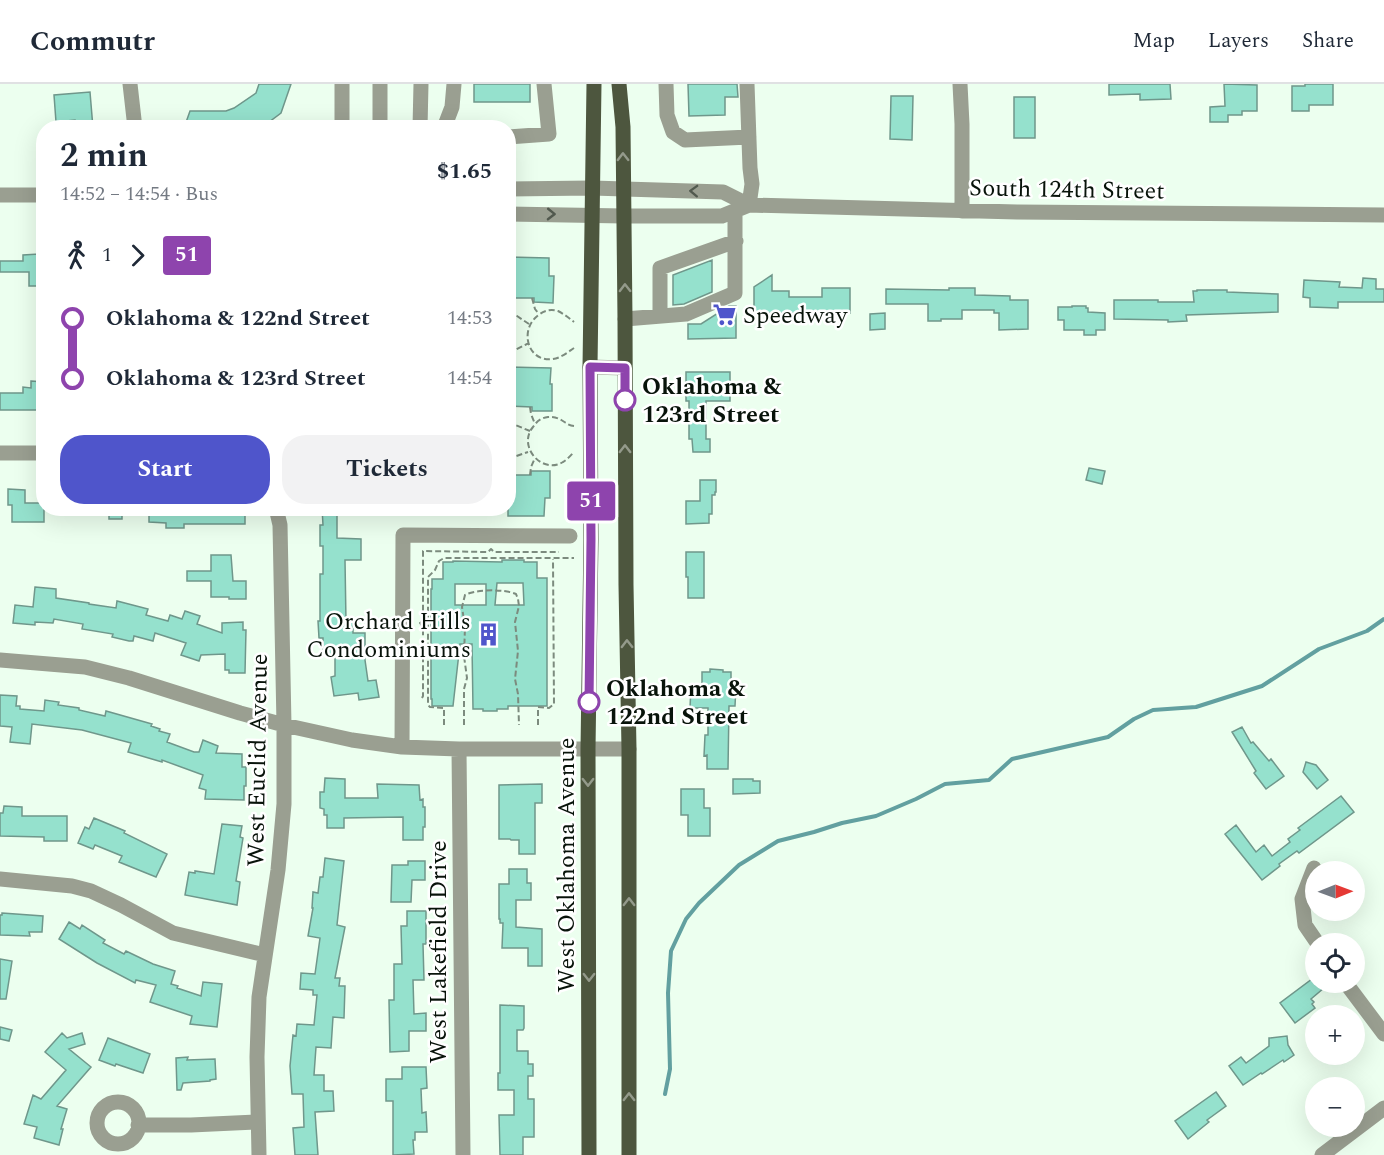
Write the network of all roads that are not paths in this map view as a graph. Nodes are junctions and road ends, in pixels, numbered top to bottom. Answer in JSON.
{"nodes":[{"id":1,"x":130,"y":84,"type":"edge"},
{"id":2,"x":342,"y":84,"type":"edge"},
{"id":3,"x":380,"y":84,"type":"edge"},
{"id":4,"x":421,"y":84,"type":"edge"},
{"id":5,"x":454,"y":84,"type":"edge"},
{"id":6,"x":544,"y":84,"type":"edge"},
{"id":7,"x":594,"y":84,"type":"edge"},
{"id":8,"x":619,"y":84,"type":"edge"},
{"id":9,"x":666,"y":84,"type":"edge"},
{"id":10,"x":747,"y":84,"type":"edge"},
{"id":11,"x":960,"y":84,"type":"edge"},
{"id":12,"x":134,"y":120,"type":"edge"},
{"id":13,"x":342,"y":120,"type":"edge"},
{"id":14,"x":380,"y":120,"type":"edge"},
{"id":15,"x":420,"y":120,"type":"edge"},
{"id":16,"x":447,"y":120,"type":"edge"},
{"id":17,"x":516,"y":136,"type":"edge"},
{"id":18,"x":749,"y":137,"type":"junction"},
{"id":19,"x":592,"y":188,"type":"junction"},
{"id":20,"x":516,"y":189,"type":"edge"},
{"id":21,"x":624,"y":189,"type":"junction"},
{"id":22,"x":0,"y":195,"type":"edge"},
{"id":23,"x":36,"y":195,"type":"edge"},
{"id":24,"x":749,"y":205,"type":"junction"},
{"id":25,"x":735,"y":211,"type":"junction"},
{"id":26,"x":962,"y":211,"type":"junction"},
{"id":27,"x":516,"y":214,"type":"edge"},
{"id":28,"x":593,"y":215,"type":"junction"},
{"id":29,"x":1384,"y":215,"type":"edge"},
{"id":30,"x":624,"y":216,"type":"junction"},
{"id":31,"x":736,"y":242,"type":"junction"},
{"id":32,"x":660,"y":316,"type":"junction"},
{"id":33,"x":625,"y":319,"type":"junction"},
{"id":34,"x":590,"y":367,"type":"junction"},
{"id":35,"x":625,"y":368,"type":"junction"},
{"id":36,"x":0,"y":453,"type":"edge"},
{"id":37,"x":36,"y":453,"type":"edge"},
{"id":38,"x":278,"y":516,"type":"edge"},
{"id":39,"x":570,"y":536,"type":"dead end"},
{"id":40,"x":0,"y":660,"type":"edge"},
{"id":41,"x":284,"y":725,"type":"junction"},
{"id":42,"x":402,"y":747,"type":"junction"},
{"id":43,"x":459,"y":749,"type":"junction"},
{"id":44,"x":588,"y":749,"type":"junction"},
{"id":45,"x":629,"y":749,"type":"junction"},
{"id":46,"x":0,"y":879,"type":"edge"},
{"id":47,"x":1305,"y":891,"type":"edge"},
{"id":48,"x":1310,"y":933,"type":"edge"},
{"id":49,"x":265,"y":954,"type":"junction"},
{"id":50,"x":1353,"y":993,"type":"edge"},
{"id":51,"x":1384,"y":1034,"type":"edge"},
{"id":52,"x":1384,"y":1108,"type":"edge"},
{"id":53,"x":258,"y":1122,"type":"junction"},
{"id":54,"x":138,"y":1125,"type":"dead end"},
{"id":55,"x":259,"y":1155,"type":"edge"},
{"id":56,"x":462,"y":1155,"type":"edge"},
{"id":57,"x":589,"y":1155,"type":"edge"},
{"id":58,"x":629,"y":1155,"type":"edge"},
{"id":59,"x":1322,"y":1155,"type":"edge"}],
"edges":[{"from":1,"to":12,"type":"street"},
{"from":2,"to":13,"type":"street"},
{"from":3,"to":14,"type":"street"},
{"from":4,"to":15,"type":"street"},
{"from":5,"to":16,"type":"street"},
{"from":6,"to":17,"type":"street"},
{"from":7,"to":19,"type":"main road","name":"West Oklahoma Avenue"},
{"from":21,"to":8,"type":"main road","one_way":true},
{"from":9,"to":18,"type":"street"},
{"from":10,"to":18,"type":"street"},
{"from":11,"to":26,"type":"street"},
{"from":18,"to":24,"type":"street"},
{"from":19,"to":20,"type":"street","name":"South 124th Street"},
{"from":19,"to":21,"type":"street","name":"South 124th Street"},
{"from":19,"to":28,"type":"main road","name":"West Oklahoma Avenue"},
{"from":24,"to":21,"type":"street","name":"South 124th Street","one_way":true},
{"from":21,"to":30,"type":"main road"},
{"from":22,"to":23,"type":"street"},
{"from":24,"to":25,"type":"street","name":"South 124th Street"},
{"from":24,"to":26,"type":"street","name":"South 124th Street"},
{"from":25,"to":30,"type":"street","name":"South 124th Street"},
{"from":25,"to":31,"type":"street"},
{"from":26,"to":29,"type":"street","name":"South 124th Street"},
{"from":27,"to":28,"type":"street","name":"South 124th Street","one_way":true},
{"from":28,"to":30,"type":"street","name":"South 124th Street"},
{"from":28,"to":34,"type":"main road","name":"West Oklahoma Avenue"},
{"from":33,"to":30,"type":"main road","one_way":true},
{"from":31,"to":32,"type":"street"},
{"from":31,"to":32,"type":"street"},
{"from":32,"to":33,"type":"street"},
{"from":33,"to":35,"type":"main road"},
{"from":34,"to":35,"type":"street"},
{"from":34,"to":44,"type":"main road","name":"West Oklahoma Avenue"},
{"from":45,"to":35,"type":"main road","one_way":true},
{"from":36,"to":37,"type":"street"},
{"from":38,"to":41,"type":"street","name":"West Euclid Avenue"},
{"from":39,"to":42,"type":"street"},
{"from":40,"to":41,"type":"street"},
{"from":41,"to":42,"type":"street"},
{"from":41,"to":49,"type":"street","name":"West Euclid Avenue"},
{"from":42,"to":43,"type":"street"},
{"from":43,"to":44,"type":"street"},
{"from":43,"to":56,"type":"street","name":"West Lakefield Drive"},
{"from":44,"to":45,"type":"street"},
{"from":44,"to":57,"type":"main road","name":"West Oklahoma Avenue","one_way":true},
{"from":58,"to":45,"type":"main road","one_way":true},
{"from":46,"to":49,"type":"street"},
{"from":47,"to":48,"type":"street"},
{"from":49,"to":53,"type":"street","name":"West Euclid Avenue"},
{"from":50,"to":51,"type":"street"},
{"from":52,"to":59,"type":"street"},
{"from":53,"to":54,"type":"street"},
{"from":53,"to":55,"type":"street","name":"West Euclid Avenue"}]}
